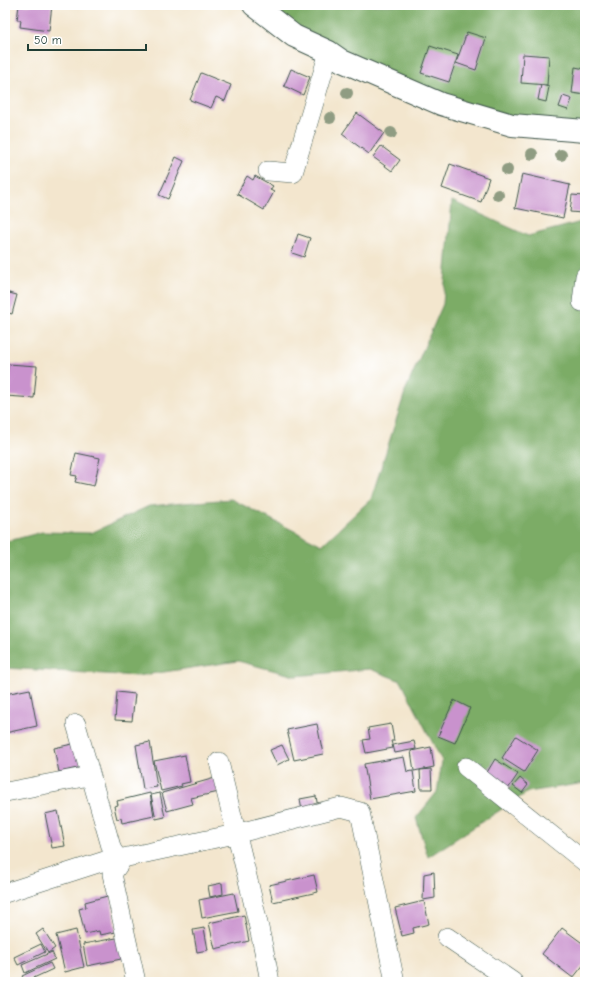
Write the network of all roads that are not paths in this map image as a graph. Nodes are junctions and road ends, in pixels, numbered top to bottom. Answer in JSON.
{"nodes":[{"id":1,"x":254,"y":5,"type":"edge"},
{"id":2,"x":329,"y":52,"type":"junction"},
{"id":3,"x":585,"y":131,"type":"edge"},
{"id":4,"x":268,"y":171,"type":"dead end"},
{"id":5,"x":585,"y":276,"type":"edge"},
{"id":6,"x":582,"y":302,"type":"dead end"},
{"id":7,"x":76,"y":724,"type":"dead end"},
{"id":8,"x":219,"y":762,"type":"dead end"},
{"id":9,"x":466,"y":767,"type":"dead end"},
{"id":10,"x":89,"y":776,"type":"junction"},
{"id":11,"x":6,"y":792,"type":"dead end"},
{"id":12,"x":235,"y":834,"type":"junction"},
{"id":13,"x":120,"y":857,"type":"junction"},
{"id":14,"x":585,"y":862,"type":"edge"},
{"id":15,"x":5,"y":893,"type":"edge"},
{"id":16,"x":447,"y":937,"type":"dead end"},
{"id":17,"x":136,"y":982,"type":"edge"},
{"id":18,"x":270,"y":982,"type":"edge"},
{"id":19,"x":395,"y":982,"type":"edge"},
{"id":20,"x":513,"y":982,"type":"edge"}],
"edges":[{"from":1,"to":2,"type":"street"},
{"from":2,"to":3,"type":"street"},
{"from":2,"to":4,"type":"street"},
{"from":5,"to":6,"type":"street"},
{"from":7,"to":10,"type":"street"},
{"from":8,"to":12,"type":"street"},
{"from":9,"to":14,"type":"street"},
{"from":10,"to":11,"type":"street"},
{"from":10,"to":13,"type":"street"},
{"from":12,"to":13,"type":"street"},
{"from":12,"to":18,"type":"street"},
{"from":12,"to":19,"type":"street"},
{"from":13,"to":15,"type":"street"},
{"from":13,"to":17,"type":"street"},
{"from":16,"to":20,"type":"street"}]}
